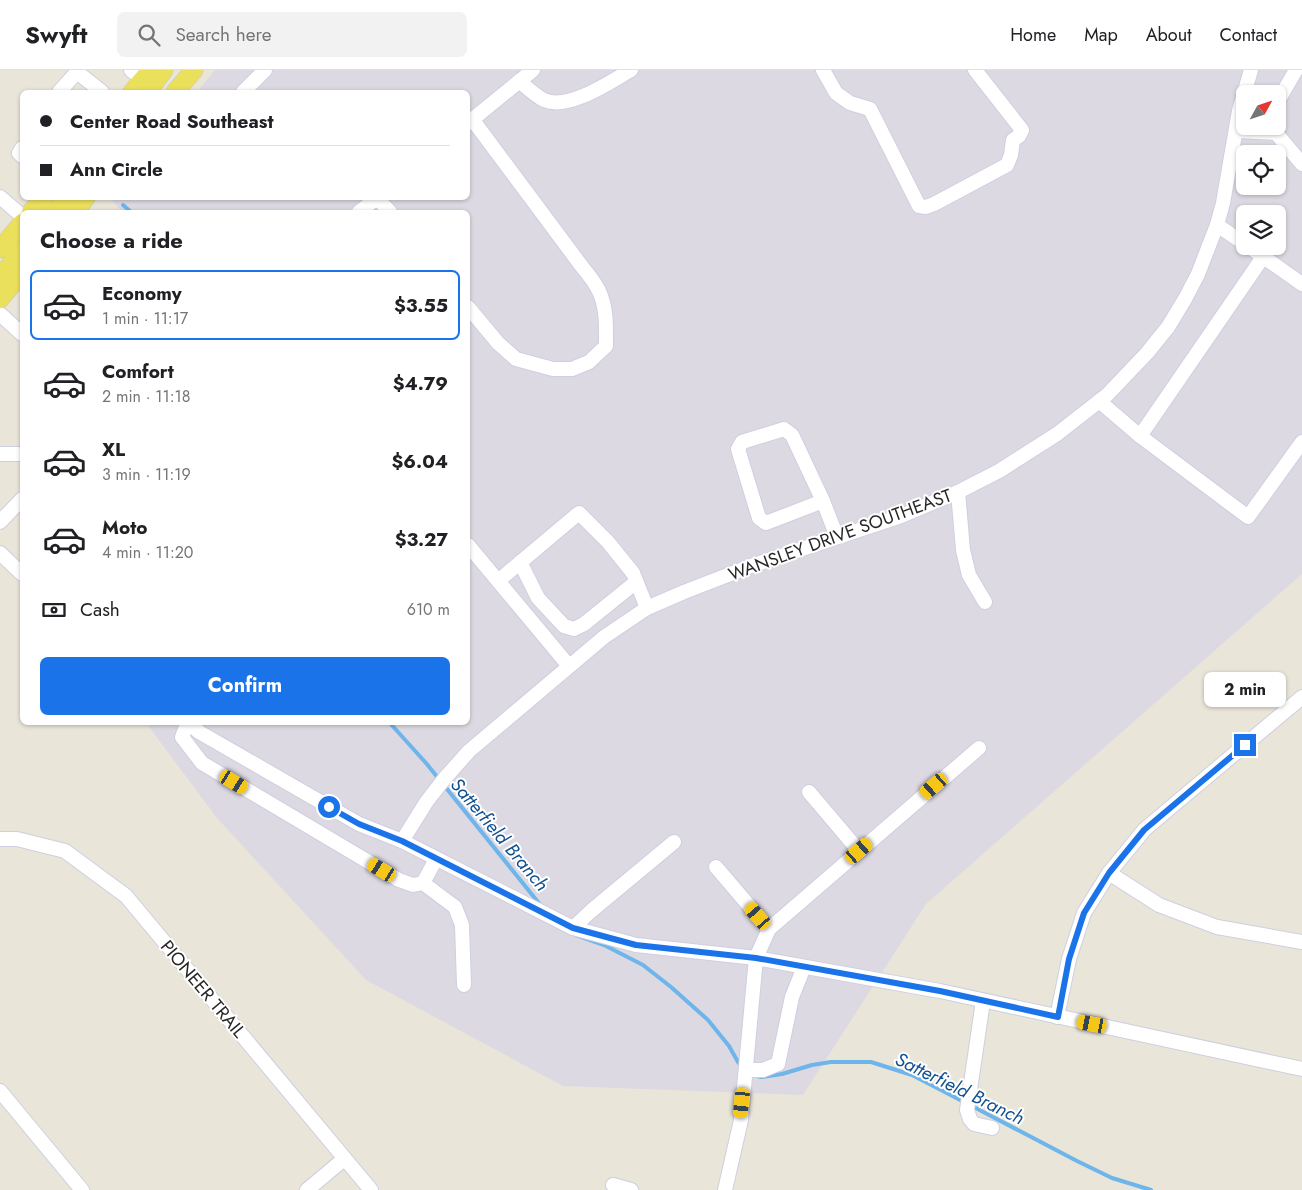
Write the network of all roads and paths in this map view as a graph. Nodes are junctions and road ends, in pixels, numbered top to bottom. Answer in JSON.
{"nodes":[{"id":1,"x":164,"y":70,"type":"edge"},
{"id":2,"x":181,"y":70,"type":"edge"},
{"id":3,"x":194,"y":70,"type":"edge"},
{"id":4,"x":265,"y":70,"type":"edge"},
{"id":5,"x":533,"y":70,"type":"edge"},
{"id":6,"x":631,"y":70,"type":"edge"},
{"id":7,"x":823,"y":70,"type":"edge"},
{"id":8,"x":975,"y":70,"type":"edge"},
{"id":9,"x":1251,"y":70,"type":"edge"},
{"id":10,"x":1296,"y":70,"type":"edge"},
{"id":11,"x":78,"y":71,"type":"edge"},
{"id":12,"x":141,"y":81,"type":"edge"},
{"id":13,"x":519,"y":82,"type":"junction"},
{"id":14,"x":1246,"y":85,"type":"edge"},
{"id":15,"x":1286,"y":87,"type":"edge"},
{"id":16,"x":60,"y":90,"type":"edge"},
{"id":17,"x":100,"y":90,"type":"edge"},
{"id":18,"x":170,"y":90,"type":"edge"},
{"id":19,"x":177,"y":90,"type":"edge"},
{"id":20,"x":245,"y":90,"type":"edge"},
{"id":21,"x":470,"y":121,"type":"edge"},
{"id":22,"x":1236,"y":131,"type":"edge"},
{"id":23,"x":1280,"y":135,"type":"edge"},
{"id":24,"x":1302,"y":164,"type":"edge"},
{"id":25,"x":0,"y":196,"type":"edge"},
{"id":26,"x":41,"y":200,"type":"edge"},
{"id":27,"x":83,"y":200,"type":"edge"},
{"id":28,"x":374,"y":200,"type":"edge"},
{"id":29,"x":379,"y":200,"type":"edge"},
{"id":30,"x":72,"y":209,"type":"edge"},
{"id":31,"x":33,"y":210,"type":"edge"},
{"id":32,"x":362,"y":210,"type":"edge"},
{"id":33,"x":388,"y":210,"type":"edge"},
{"id":34,"x":20,"y":214,"type":"edge"},
{"id":35,"x":20,"y":225,"type":"edge"},
{"id":36,"x":1217,"y":225,"type":"junction"},
{"id":37,"x":1236,"y":238,"type":"edge"},
{"id":38,"x":0,"y":248,"type":"edge"},
{"id":39,"x":1260,"y":255,"type":"edge"},
{"id":40,"x":1263,"y":257,"type":"junction"},
{"id":41,"x":20,"y":259,"type":"edge"},
{"id":42,"x":15,"y":280,"type":"edge"},
{"id":43,"x":1302,"y":284,"type":"edge"},
{"id":44,"x":0,"y":299,"type":"edge"},
{"id":45,"x":470,"y":309,"type":"edge"},
{"id":46,"x":0,"y":314,"type":"edge"},
{"id":47,"x":20,"y":332,"type":"edge"},
{"id":48,"x":1099,"y":401,"type":"junction"},
{"id":49,"x":1140,"y":436,"type":"junction"},
{"id":50,"x":1302,"y":442,"type":"edge"},
{"id":51,"x":0,"y":454,"type":"edge"},
{"id":52,"x":19,"y":454,"type":"dead end"},
{"id":53,"x":958,"y":492,"type":"junction"},
{"id":54,"x":20,"y":501,"type":"edge"},
{"id":55,"x":823,"y":501,"type":"junction"},
{"id":56,"x":0,"y":522,"type":"edge"},
{"id":57,"x":838,"y":537,"type":"junction"},
{"id":58,"x":470,"y":547,"type":"edge"},
{"id":59,"x":0,"y":553,"type":"edge"},
{"id":60,"x":520,"y":562,"type":"junction"},
{"id":61,"x":20,"y":572,"type":"edge"},
{"id":62,"x":498,"y":581,"type":"junction"},
{"id":63,"x":636,"y":582,"type":"junction"},
{"id":64,"x":985,"y":602,"type":"dead end"},
{"id":65,"x":647,"y":608,"type":"junction"},
{"id":66,"x":569,"y":666,"type":"junction"},
{"id":67,"x":1302,"y":697,"type":"edge"},
{"id":68,"x":187,"y":725,"type":"edge"},
{"id":69,"x":191,"y":725,"type":"edge"},
{"id":70,"x":979,"y":748,"type":"dead end"},
{"id":71,"x":809,"y":792,"type":"dead end"},
{"id":72,"x":0,"y":839,"type":"edge"},
{"id":73,"x":402,"y":841,"type":"junction"},
{"id":74,"x":674,"y":842,"type":"dead end"},
{"id":75,"x":859,"y":851,"type":"junction"},
{"id":76,"x":436,"y":859,"type":"junction"},
{"id":77,"x":716,"y":867,"type":"dead end"},
{"id":78,"x":1109,"y":873,"type":"junction"},
{"id":79,"x":423,"y":883,"type":"junction"},
{"id":80,"x":573,"y":928,"type":"junction"},
{"id":81,"x":769,"y":929,"type":"junction"},
{"id":82,"x":1302,"y":942,"type":"edge"},
{"id":83,"x":756,"y":958,"type":"junction"},
{"id":84,"x":804,"y":967,"type":"junction"},
{"id":85,"x":464,"y":985,"type":"dead end"},
{"id":86,"x":983,"y":1001,"type":"junction"},
{"id":87,"x":1058,"y":1017,"type":"junction"},
{"id":88,"x":1302,"y":1069,"type":"edge"},
{"id":89,"x":746,"y":1070,"type":"junction"},
{"id":90,"x":0,"y":1091,"type":"edge"},
{"id":91,"x":992,"y":1128,"type":"dead end"},
{"id":92,"x":344,"y":1159,"type":"junction"},
{"id":93,"x":613,"y":1185,"type":"dead end"},
{"id":94,"x":82,"y":1190,"type":"edge"},
{"id":95,"x":307,"y":1190,"type":"edge"},
{"id":96,"x":371,"y":1190,"type":"edge"},
{"id":97,"x":631,"y":1190,"type":"edge"},
{"id":98,"x":725,"y":1190,"type":"edge"}],
"edges":[{"from":1,"to":12,"type":"main road"},
{"from":2,"to":18,"type":"main road"},
{"from":3,"to":19,"type":"main road"},
{"from":4,"to":20,"type":"street"},
{"from":5,"to":13,"type":"street"},
{"from":6,"to":13,"type":"street"},
{"from":7,"to":8,"type":"street"},
{"from":9,"to":14,"type":"street","name":"WANSLEY DRIVE SOUTHEAST"},
{"from":10,"to":15,"type":"street"},
{"from":11,"to":16,"type":"street"},
{"from":11,"to":17,"type":"street"},
{"from":13,"to":21,"type":"street"},
{"from":21,"to":45,"type":"street"},
{"from":22,"to":36,"type":"street","name":"WANSLEY DRIVE SOUTHEAST"},
{"from":23,"to":24,"type":"street"},
{"from":25,"to":34,"type":"street"},
{"from":26,"to":31,"type":"main road"},
{"from":27,"to":30,"type":"main road"},
{"from":28,"to":32,"type":"street"},
{"from":29,"to":33,"type":"street"},
{"from":35,"to":38,"type":"main road"},
{"from":36,"to":37,"type":"street"},
{"from":36,"to":48,"type":"street","name":"WANSLEY DRIVE SOUTHEAST"},
{"from":39,"to":40,"type":"street"},
{"from":40,"to":43,"type":"street"},
{"from":40,"to":49,"type":"street"},
{"from":41,"to":42,"type":"main road"},
{"from":42,"to":44,"type":"main road"},
{"from":46,"to":47,"type":"street"},
{"from":48,"to":49,"type":"street"},
{"from":48,"to":53,"type":"street","name":"WANSLEY DRIVE SOUTHEAST"},
{"from":49,"to":50,"type":"street"},
{"from":51,"to":52,"type":"street"},
{"from":53,"to":57,"type":"street","name":"WANSLEY DRIVE SOUTHEAST"},
{"from":53,"to":64,"type":"street"},
{"from":54,"to":56,"type":"street"},
{"from":55,"to":55,"type":"street"},
{"from":55,"to":57,"type":"street"},
{"from":57,"to":65,"type":"street","name":"WANSLEY DRIVE SOUTHEAST"},
{"from":58,"to":62,"type":"street"},
{"from":59,"to":61,"type":"street"},
{"from":60,"to":62,"type":"street"},
{"from":60,"to":63,"type":"street"},
{"from":60,"to":63,"type":"street"},
{"from":62,"to":66,"type":"street"},
{"from":63,"to":65,"type":"street"},
{"from":65,"to":66,"type":"street","name":"WANSLEY DRIVE SOUTHEAST"},
{"from":66,"to":73,"type":"street","name":"WANSLEY DRIVE SOUTHEAST"},
{"from":67,"to":78,"type":"street"},
{"from":68,"to":79,"type":"street"},
{"from":69,"to":73,"type":"street"},
{"from":70,"to":75,"type":"street"},
{"from":71,"to":75,"type":"street"},
{"from":72,"to":92,"type":"street","name":"PIONEER TRAIL"},
{"from":73,"to":76,"type":"street"},
{"from":74,"to":80,"type":"street"},
{"from":75,"to":81,"type":"street"},
{"from":76,"to":79,"type":"street"},
{"from":76,"to":80,"type":"street"},
{"from":77,"to":81,"type":"street"},
{"from":78,"to":82,"type":"street"},
{"from":78,"to":87,"type":"street"},
{"from":79,"to":85,"type":"street"},
{"from":80,"to":83,"type":"street"},
{"from":81,"to":83,"type":"street"},
{"from":83,"to":84,"type":"street"},
{"from":83,"to":89,"type":"street"},
{"from":84,"to":86,"type":"street"},
{"from":84,"to":89,"type":"street"},
{"from":86,"to":87,"type":"street"},
{"from":86,"to":91,"type":"street"},
{"from":87,"to":88,"type":"street"},
{"from":89,"to":98,"type":"street"},
{"from":90,"to":94,"type":"street"},
{"from":92,"to":95,"type":"street"},
{"from":92,"to":96,"type":"street","name":"PIONEER TRAIL"},
{"from":93,"to":97,"type":"street"}]}
